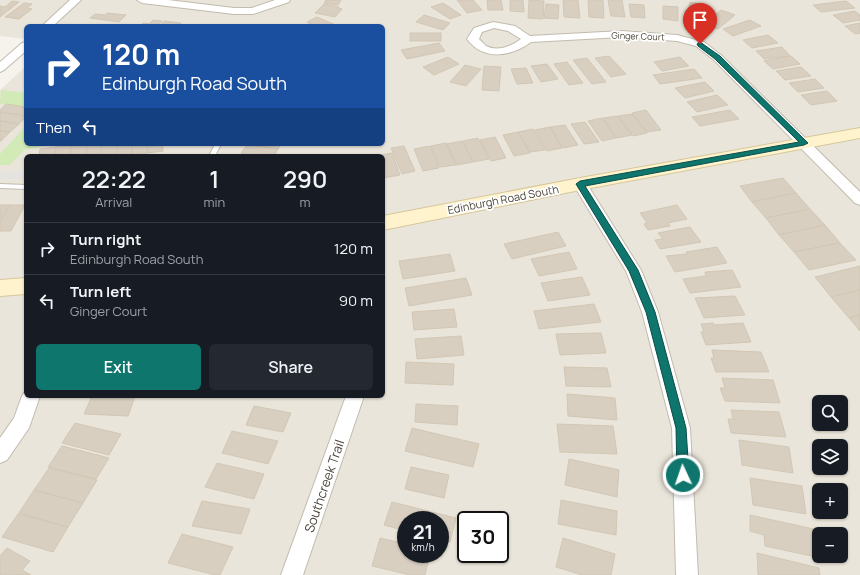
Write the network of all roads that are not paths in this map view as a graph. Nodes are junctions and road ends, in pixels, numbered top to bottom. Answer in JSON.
{"nodes":[{"id":1,"x":76,"y":0,"type":"edge"},
{"id":2,"x":142,"y":0,"type":"edge"},
{"id":3,"x":285,"y":0,"type":"edge"},
{"id":4,"x":49,"y":24,"type":"edge"},
{"id":5,"x":528,"y":39,"type":"dead end"},
{"id":6,"x":24,"y":49,"type":"edge"},
{"id":7,"x":0,"y":68,"type":"edge"},
{"id":8,"x":860,"y":133,"type":"edge"},
{"id":9,"x":804,"y":143,"type":"junction"},
{"id":10,"x":580,"y":184,"type":"junction"},
{"id":11,"x":0,"y":186,"type":"edge"},
{"id":12,"x":24,"y":187,"type":"edge"},
{"id":13,"x":860,"y":200,"type":"edge"},
{"id":14,"x":385,"y":224,"type":"edge"},
{"id":15,"x":24,"y":286,"type":"edge"},
{"id":16,"x":0,"y":288,"type":"edge"},
{"id":17,"x":30,"y":398,"type":"edge"},
{"id":18,"x":354,"y":398,"type":"edge"},
{"id":19,"x":0,"y":454,"type":"edge"},
{"id":20,"x":292,"y":575,"type":"edge"},
{"id":21,"x":687,"y":575,"type":"edge"}],
"edges":[{"from":1,"to":4,"type":"street"},
{"from":2,"to":3,"type":"street"},
{"from":5,"to":9,"type":"street","name":"Ginger Court"},
{"from":6,"to":7,"type":"street"},
{"from":8,"to":9,"type":"main road","name":"Edinburgh Road South"},
{"from":9,"to":10,"type":"main road","name":"Edinburgh Road South"},
{"from":9,"to":13,"type":"street","name":"Ginger Court"},
{"from":10,"to":14,"type":"main road","name":"Edinburgh Road South"},
{"from":10,"to":21,"type":"street"},
{"from":11,"to":12,"type":"lane"},
{"from":15,"to":16,"type":"main road"},
{"from":17,"to":19,"type":"street"},
{"from":18,"to":20,"type":"street","name":"Southcreek Trail"}]}
